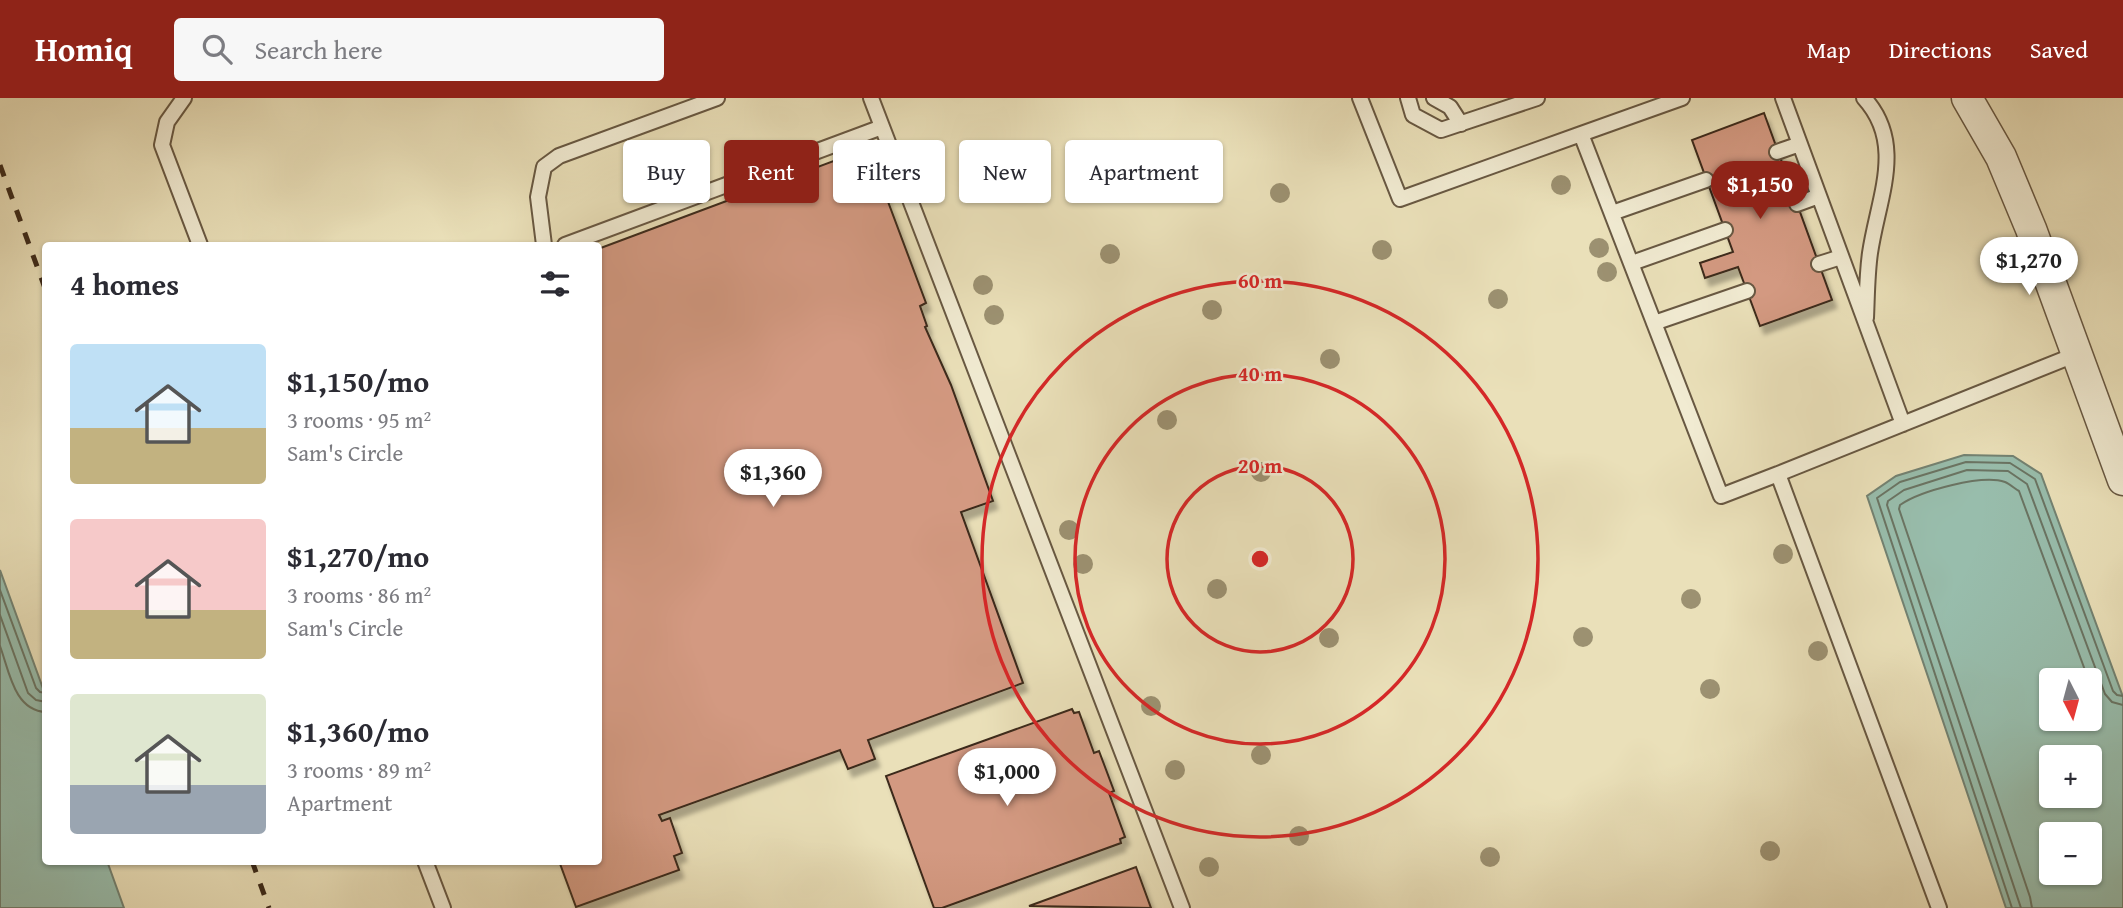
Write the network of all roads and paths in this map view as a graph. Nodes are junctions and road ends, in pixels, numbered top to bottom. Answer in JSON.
{"nodes":[{"id":1,"x":184,"y":98,"type":"edge"},
{"id":2,"x":717,"y":98,"type":"edge"},
{"id":3,"x":871,"y":98,"type":"edge"},
{"id":4,"x":1360,"y":98,"type":"edge"},
{"id":5,"x":1408,"y":98,"type":"edge"},
{"id":6,"x":1434,"y":98,"type":"edge"},
{"id":7,"x":1537,"y":98,"type":"edge"},
{"id":8,"x":1682,"y":98,"type":"edge"},
{"id":9,"x":1783,"y":98,"type":"edge"},
{"id":10,"x":1864,"y":98,"type":"edge"},
{"id":11,"x":1973,"y":104,"type":"edge"},
{"id":12,"x":1461,"y":124,"type":"junction"},
{"id":13,"x":882,"y":127,"type":"junction"},
{"id":14,"x":1581,"y":134,"type":"junction"},
{"id":15,"x":1800,"y":144,"type":"junction"},
{"id":16,"x":1777,"y":152,"type":"dead end"},
{"id":17,"x":1706,"y":180,"type":"dead end"},
{"id":18,"x":1819,"y":196,"type":"junction"},
{"id":19,"x":1797,"y":204,"type":"dead end"},
{"id":20,"x":1612,"y":213,"type":"junction"},
{"id":21,"x":1725,"y":230,"type":"dead end"},
{"id":22,"x":199,"y":242,"type":"edge"},
{"id":23,"x":544,"y":242,"type":"edge"},
{"id":24,"x":573,"y":242,"type":"edge"},
{"id":25,"x":1841,"y":257,"type":"junction"},
{"id":26,"x":1632,"y":263,"type":"junction"},
{"id":27,"x":1819,"y":264,"type":"dead end"},
{"id":28,"x":1747,"y":291,"type":"dead end"},
{"id":29,"x":1654,"y":323,"type":"junction"},
{"id":30,"x":1865,"y":323,"type":"junction"},
{"id":31,"x":2077,"y":354,"type":"junction"},
{"id":32,"x":1903,"y":424,"type":"junction"},
{"id":33,"x":1778,"y":474,"type":"junction"},
{"id":34,"x":2123,"y":480,"type":"edge"},
{"id":35,"x":427,"y":865,"type":"edge"},
{"id":36,"x":443,"y":908,"type":"edge"},
{"id":37,"x":1182,"y":908,"type":"edge"},
{"id":38,"x":1939,"y":908,"type":"edge"}],
"edges":[{"from":1,"to":22,"type":"lane"},
{"from":2,"to":23,"type":"lane"},
{"from":3,"to":13,"type":"lane"},
{"from":4,"to":14,"type":"lane"},
{"from":5,"to":12,"type":"lane"},
{"from":6,"to":12,"type":"lane"},
{"from":7,"to":12,"type":"lane"},
{"from":8,"to":14,"type":"lane"},
{"from":9,"to":15,"type":"lane"},
{"from":10,"to":30,"type":"lane"},
{"from":11,"to":31,"type":"street"},
{"from":13,"to":24,"type":"lane"},
{"from":13,"to":37,"type":"lane"},
{"from":14,"to":20,"type":"lane"},
{"from":15,"to":16,"type":"lane"},
{"from":15,"to":18,"type":"lane"},
{"from":17,"to":20,"type":"lane"},
{"from":18,"to":19,"type":"lane"},
{"from":18,"to":25,"type":"lane"},
{"from":20,"to":26,"type":"lane"},
{"from":21,"to":26,"type":"lane"},
{"from":25,"to":27,"type":"lane"},
{"from":25,"to":30,"type":"lane"},
{"from":26,"to":29,"type":"lane"},
{"from":28,"to":29,"type":"lane"},
{"from":29,"to":33,"type":"lane"},
{"from":30,"to":32,"type":"lane"},
{"from":31,"to":32,"type":"lane"},
{"from":31,"to":34,"type":"street"},
{"from":32,"to":33,"type":"lane"},
{"from":33,"to":38,"type":"lane"},
{"from":35,"to":36,"type":"lane"}]}
